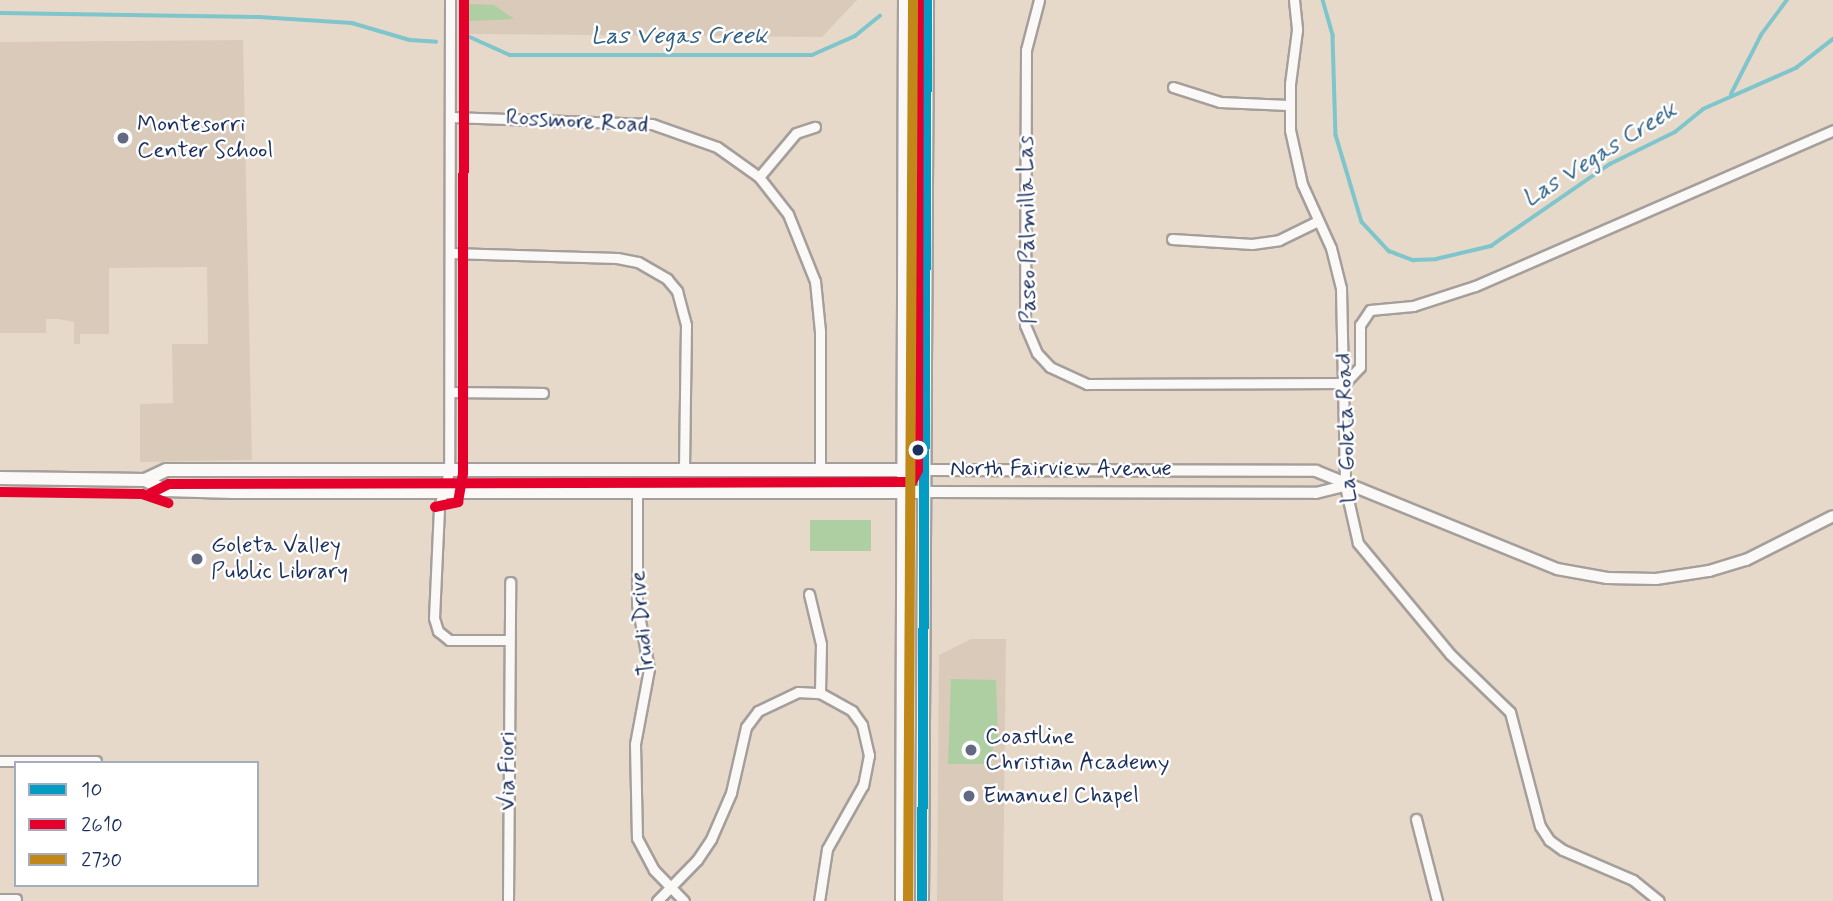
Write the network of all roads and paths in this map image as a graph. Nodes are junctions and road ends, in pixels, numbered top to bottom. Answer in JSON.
{"nodes":[{"id":1,"x":450,"y":0,"type":"edge"},
{"id":2,"x":905,"y":0,"type":"edge"},
{"id":3,"x":928,"y":0,"type":"edge"},
{"id":4,"x":1039,"y":0,"type":"edge"},
{"id":5,"x":1294,"y":0,"type":"edge"},
{"id":6,"x":1173,"y":87,"type":"dead end"},
{"id":7,"x":1288,"y":105,"type":"junction"},
{"id":8,"x":450,"y":117,"type":"junction"},
{"id":9,"x":814,"y":127,"type":"dead end"},
{"id":10,"x":1833,"y":130,"type":"edge"},
{"id":11,"x":759,"y":177,"type":"junction"},
{"id":12,"x":1318,"y":221,"type":"junction"},
{"id":13,"x":1172,"y":239,"type":"dead end"},
{"id":14,"x":450,"y":253,"type":"junction"},
{"id":15,"x":1345,"y":383,"type":"junction"},
{"id":16,"x":450,"y":392,"type":"junction"},
{"id":17,"x":543,"y":393,"type":"dead end"},
{"id":18,"x":820,"y":470,"type":"junction"},
{"id":19,"x":904,"y":470,"type":"junction"},
{"id":20,"x":927,"y":470,"type":"junction"},
{"id":21,"x":449,"y":471,"type":"junction"},
{"id":22,"x":684,"y":471,"type":"junction"},
{"id":23,"x":0,"y":478,"type":"edge"},
{"id":24,"x":145,"y":480,"type":"junction"},
{"id":25,"x":1345,"y":486,"type":"junction"},
{"id":26,"x":904,"y":492,"type":"junction"},
{"id":27,"x":927,"y":492,"type":"junction"},
{"id":28,"x":447,"y":493,"type":"junction"},
{"id":29,"x":637,"y":495,"type":"junction"},
{"id":30,"x":1833,"y":516,"type":"edge"},
{"id":31,"x":510,"y":582,"type":"dead end"},
{"id":32,"x":810,"y":594,"type":"dead end"},
{"id":33,"x":508,"y":640,"type":"junction"},
{"id":34,"x":820,"y":694,"type":"junction"},
{"id":35,"x":0,"y":761,"type":"edge"},
{"id":36,"x":96,"y":761,"type":"edge"},
{"id":37,"x":1416,"y":819,"type":"dead end"},
{"id":38,"x":670,"y":889,"type":"junction"},
{"id":39,"x":0,"y":899,"type":"edge"},
{"id":40,"x":16,"y":899,"type":"dead end"},
{"id":41,"x":508,"y":901,"type":"edge"},
{"id":42,"x":657,"y":901,"type":"edge"},
{"id":43,"x":684,"y":901,"type":"edge"},
{"id":44,"x":819,"y":901,"type":"edge"},
{"id":45,"x":902,"y":901,"type":"edge"},
{"id":46,"x":922,"y":901,"type":"edge"},
{"id":47,"x":1437,"y":901,"type":"edge"},
{"id":48,"x":1659,"y":901,"type":"edge"}],
"edges":[{"from":1,"to":8,"type":"street"},
{"from":2,"to":19,"type":"main road"},
{"from":3,"to":20,"type":"main road"},
{"from":4,"to":15,"type":"street","name":"Paseo Palmilla Las"},
{"from":5,"to":7,"type":"street","name":"La Goleta Road"},
{"from":6,"to":7,"type":"street"},
{"from":7,"to":12,"type":"street","name":"La Goleta Road"},
{"from":8,"to":11,"type":"street","name":"Rossmore Road"},
{"from":8,"to":14,"type":"street"},
{"from":9,"to":11,"type":"street"},
{"from":10,"to":15,"type":"street"},
{"from":11,"to":18,"type":"street","name":"Rossmore Road"},
{"from":12,"to":13,"type":"street"},
{"from":12,"to":15,"type":"street","name":"La Goleta Road"},
{"from":14,"to":16,"type":"street"},
{"from":14,"to":22,"type":"street"},
{"from":15,"to":25,"type":"street","name":"La Goleta Road"},
{"from":16,"to":17,"type":"street"},
{"from":16,"to":21,"type":"street"},
{"from":18,"to":19,"type":"main road","name":"North Fairview Avenue"},
{"from":18,"to":22,"type":"main road","name":"North Fairview Avenue"},
{"from":19,"to":20,"type":"main road","name":"North Fairview Avenue"},
{"from":19,"to":26,"type":"main road"},
{"from":20,"to":25,"type":"street","name":"North Fairview Avenue"},
{"from":20,"to":27,"type":"main road"},
{"from":21,"to":22,"type":"main road","name":"North Fairview Avenue"},
{"from":21,"to":24,"type":"main road","name":"North Fairview Avenue"},
{"from":21,"to":28,"type":"street"},
{"from":23,"to":24,"type":"main road","name":"North Fairview Avenue"},
{"from":24,"to":28,"type":"main road","name":"North Fairview Avenue"},
{"from":25,"to":27,"type":"street","name":"North Fairview Avenue"},
{"from":25,"to":30,"type":"street","name":"North Fairview Avenue"},
{"from":25,"to":48,"type":"street","name":"La Goleta Road"},
{"from":26,"to":27,"type":"main road","name":"North Fairview Avenue"},
{"from":26,"to":29,"type":"main road","name":"North Fairview Avenue"},
{"from":26,"to":45,"type":"main road"},
{"from":27,"to":46,"type":"main road"},
{"from":28,"to":29,"type":"main road","name":"North Fairview Avenue"},
{"from":28,"to":33,"type":"street"},
{"from":29,"to":38,"type":"street","name":"Trudi Drive"},
{"from":31,"to":33,"type":"street","name":"Via Fiori"},
{"from":32,"to":34,"type":"street"},
{"from":33,"to":41,"type":"street","name":"Via Fiori"},
{"from":34,"to":38,"type":"street"},
{"from":34,"to":44,"type":"street"},
{"from":35,"to":36,"type":"street"},
{"from":37,"to":47,"type":"street"},
{"from":38,"to":42,"type":"street"},
{"from":38,"to":43,"type":"street","name":"Trudi Drive"},
{"from":39,"to":40,"type":"street"}]}
